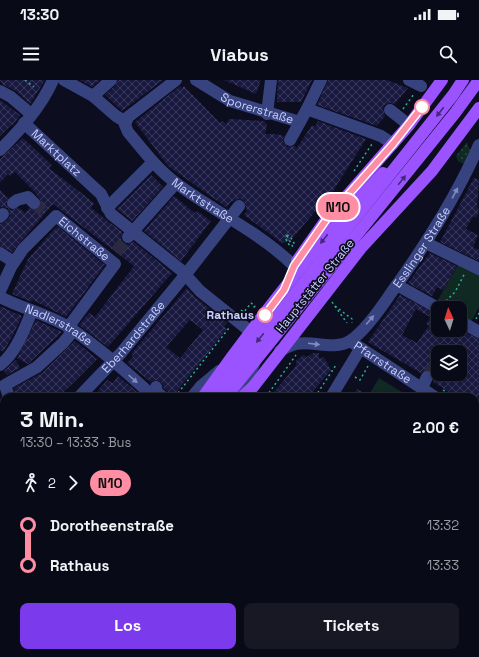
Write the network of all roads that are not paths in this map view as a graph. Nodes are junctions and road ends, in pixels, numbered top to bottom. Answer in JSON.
{"nodes":[{"id":1,"x":53,"y":80,"type":"edge"},
{"id":2,"x":64,"y":80,"type":"edge"},
{"id":3,"x":111,"y":80,"type":"edge"},
{"id":4,"x":176,"y":80,"type":"edge"},
{"id":5,"x":196,"y":80,"type":"edge"},
{"id":6,"x":271,"y":80,"type":"edge"},
{"id":7,"x":321,"y":80,"type":"edge"},
{"id":8,"x":409,"y":80,"type":"edge"},
{"id":9,"x":442,"y":80,"type":"edge"},
{"id":10,"x":463,"y":80,"type":"edge"},
{"id":11,"x":478,"y":80,"type":"edge"},
{"id":12,"x":420,"y":86,"type":"dead end"},
{"id":13,"x":0,"y":91,"type":"edge"},
{"id":14,"x":92,"y":96,"type":"junction"},
{"id":15,"x":479,"y":108,"type":"edge"},
{"id":16,"x":307,"y":109,"type":"junction"},
{"id":17,"x":390,"y":110,"type":"dead end"},
{"id":18,"x":267,"y":114,"type":"junction"},
{"id":19,"x":126,"y":122,"type":"junction"},
{"id":20,"x":300,"y":122,"type":"junction"},
{"id":21,"x":24,"y":123,"type":"junction"},
{"id":22,"x":409,"y":125,"type":"junction"},
{"id":23,"x":290,"y":140,"type":"dead end"},
{"id":24,"x":393,"y":144,"type":"junction"},
{"id":25,"x":479,"y":145,"type":"edge"},
{"id":26,"x":0,"y":150,"type":"edge"},
{"id":27,"x":153,"y":162,"type":"junction"},
{"id":28,"x":398,"y":165,"type":"junction"},
{"id":29,"x":474,"y":169,"type":"edge"},
{"id":30,"x":176,"y":183,"type":"junction"},
{"id":31,"x":13,"y":203,"type":"dead end"},
{"id":32,"x":34,"y":203,"type":"tunnel mouth"},
{"id":33,"x":239,"y":206,"type":"dead end"},
{"id":34,"x":377,"y":210,"type":"junction"},
{"id":35,"x":109,"y":211,"type":"junction"},
{"id":36,"x":230,"y":218,"type":"junction"},
{"id":37,"x":130,"y":234,"type":"junction"},
{"id":38,"x":426,"y":243,"type":"junction"},
{"id":39,"x":361,"y":248,"type":"junction"},
{"id":40,"x":0,"y":253,"type":"edge"},
{"id":41,"x":14,"y":262,"type":"junction"},
{"id":42,"x":294,"y":266,"type":"junction"},
{"id":43,"x":474,"y":267,"type":"edge"},
{"id":44,"x":186,"y":274,"type":"junction"},
{"id":45,"x":397,"y":285,"type":"junction"},
{"id":46,"x":284,"y":290,"type":"junction"},
{"id":47,"x":0,"y":291,"type":"edge"},
{"id":48,"x":0,"y":297,"type":"edge"},
{"id":49,"x":433,"y":301,"type":"edge"},
{"id":50,"x":42,"y":312,"type":"junction"},
{"id":51,"x":467,"y":325,"type":"edge"},
{"id":52,"x":70,"y":328,"type":"junction"},
{"id":53,"x":251,"y":332,"type":"junction"},
{"id":54,"x":479,"y":332,"type":"edge"},
{"id":55,"x":350,"y":341,"type":"junction"},
{"id":56,"x":360,"y":349,"type":"junction"},
{"id":57,"x":280,"y":351,"type":"junction"},
{"id":58,"x":2,"y":361,"type":"edge"},
{"id":59,"x":113,"y":361,"type":"junction"},
{"id":60,"x":255,"y":361,"type":"junction"},
{"id":61,"x":4,"y":382,"type":"edge"},
{"id":62,"x":253,"y":387,"type":"junction"},
{"id":63,"x":8,"y":393,"type":"edge"},
{"id":64,"x":83,"y":393,"type":"edge"},
{"id":65,"x":149,"y":393,"type":"edge"},
{"id":66,"x":152,"y":393,"type":"edge"},
{"id":67,"x":158,"y":393,"type":"edge"},
{"id":68,"x":197,"y":393,"type":"edge"},
{"id":69,"x":215,"y":393,"type":"edge"},
{"id":70,"x":229,"y":393,"type":"edge"},
{"id":71,"x":243,"y":393,"type":"edge"},
{"id":72,"x":246,"y":393,"type":"edge"},
{"id":73,"x":249,"y":393,"type":"edge"},
{"id":74,"x":332,"y":393,"type":"edge"},
{"id":75,"x":432,"y":393,"type":"edge"}],
"edges":[{"from":1,"to":21,"type":"street","name":"Marktplatz"},
{"from":2,"to":14,"type":"street"},
{"from":3,"to":14,"type":"street"},
{"from":4,"to":19,"type":"street"},
{"from":5,"to":18,"type":"street","name":"Sporerstraße"},
{"from":6,"to":18,"type":"street"},
{"from":7,"to":16,"type":"street"},
{"from":8,"to":12,"type":"street"},
{"from":9,"to":22,"type":"main road"},
{"from":10,"to":28,"type":"main road","name":"Hauptstätter Straße","one_way":true},
{"from":34,"to":11,"type":"main road","name":"Hauptstätter Straße","one_way":true},
{"from":13,"to":21,"type":"street"},
{"from":14,"to":19,"type":"street"},
{"from":15,"to":39,"type":"main road"},
{"from":16,"to":20,"type":"street"},
{"from":16,"to":24,"type":"street"},
{"from":17,"to":22,"type":"street"},
{"from":18,"to":20,"type":"street","name":"Sporerstraße"},
{"from":19,"to":27,"type":"street","name":"Marktstraße"},
{"from":20,"to":23,"type":"street"},
{"from":21,"to":26,"type":"street"},
{"from":21,"to":35,"type":"street","name":"Marktplatz"},
{"from":22,"to":24,"type":"main road"},
{"from":24,"to":42,"type":"main road"},
{"from":25,"to":29,"type":"street","name":"Esslinger Straße"},
{"from":27,"to":30,"type":"street","name":"Marktstraße"},
{"from":27,"to":35,"type":"street"},
{"from":28,"to":46,"type":"main road","one_way":true},
{"from":28,"to":69,"type":"main road","name":"Hauptstätter Straße","one_way":true},
{"from":38,"to":29,"type":"street","name":"Esslinger Straße","one_way":true},
{"from":30,"to":36,"type":"street","name":"Marktstraße"},
{"from":30,"to":37,"type":"street"},
{"from":31,"to":32,"type":"street"},
{"from":33,"to":36,"type":"street","name":"Eberhardstraße"},
{"from":34,"to":39,"type":"main road"},
{"from":34,"to":60,"type":"main road","name":"Hauptstätter Straße"},
{"from":35,"to":37,"type":"street"},
{"from":36,"to":42,"type":"street","name":"Marktstraße"},
{"from":36,"to":44,"type":"street","name":"Eberhardstraße"},
{"from":37,"to":44,"type":"street"},
{"from":38,"to":43,"type":"street"},
{"from":38,"to":45,"type":"street","name":"Esslinger Straße"},
{"from":39,"to":57,"type":"main road"},
{"from":40,"to":41,"type":"street"},
{"from":41,"to":47,"type":"street","name":"Eichstraße"},
{"from":41,"to":52,"type":"street","name":"Eichstraße"},
{"from":42,"to":46,"type":"main road"},
{"from":44,"to":53,"type":"street"},
{"from":44,"to":59,"type":"street","name":"Eberhardstraße"},
{"from":45,"to":49,"type":"street"},
{"from":55,"to":45,"type":"street","name":"Esslinger Straße","one_way":true},
{"from":46,"to":53,"type":"main road"},
{"from":48,"to":50,"type":"street","name":"Nadlerstraße"},
{"from":50,"to":52,"type":"street","name":"Nadlerstraße"},
{"from":50,"to":58,"type":"street"},
{"from":51,"to":54,"type":"street"},
{"from":52,"to":59,"type":"street","name":"Nadlerstraße"},
{"from":52,"to":61,"type":"street"},
{"from":53,"to":68,"type":"main road"},
{"from":55,"to":56,"type":"street","name":"Pfarrstraße"},
{"from":57,"to":55,"type":"street","one_way":true},
{"from":56,"to":74,"type":"street"},
{"from":56,"to":75,"type":"street","name":"Pfarrstraße"},
{"from":57,"to":62,"type":"main road"},
{"from":59,"to":64,"type":"street","name":"Eberhardstraße"},
{"from":59,"to":65,"type":"street","name":"Nadlerstraße","one_way":true},
{"from":60,"to":70,"type":"main road","name":"Hauptstätter Straße"},
{"from":60,"to":71,"type":"street"},
{"from":61,"to":63,"type":"street"},
{"from":62,"to":72,"type":"main road"},
{"from":62,"to":73,"type":"street"},
{"from":66,"to":67,"type":"street"}]}
